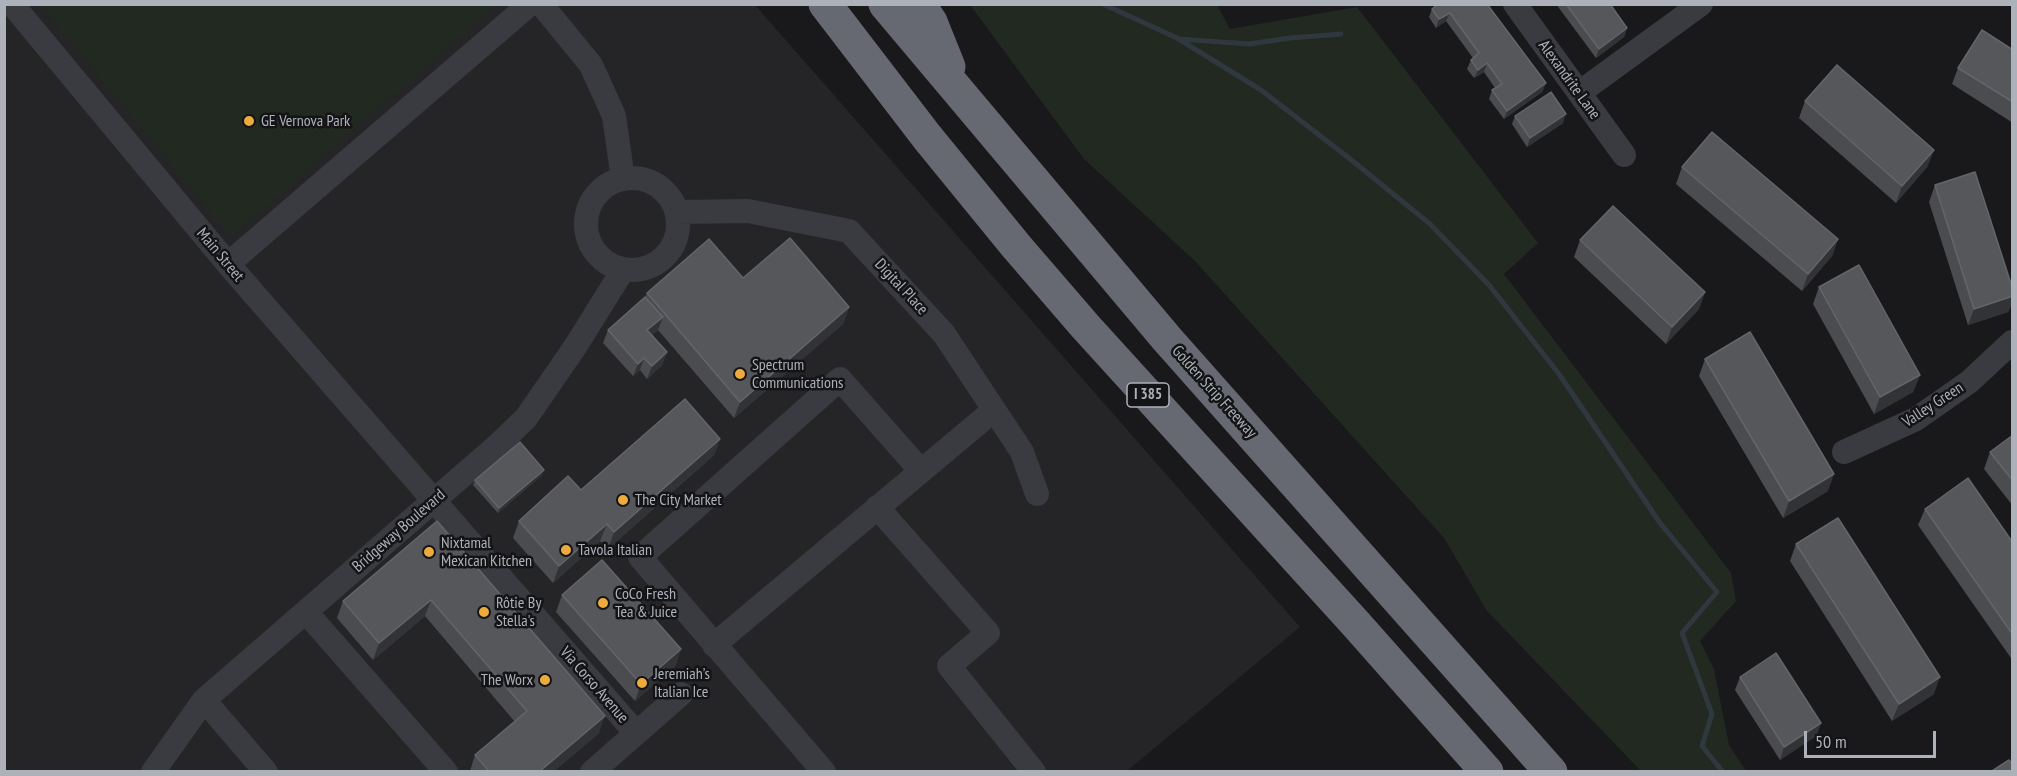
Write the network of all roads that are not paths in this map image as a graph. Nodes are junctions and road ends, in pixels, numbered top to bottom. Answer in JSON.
{"nodes":[{"id":1,"x":12,"y":4,"type":"edge"},
{"id":2,"x":530,"y":4,"type":"edge"},
{"id":3,"x":542,"y":4,"type":"edge"},
{"id":4,"x":825,"y":4,"type":"edge"},
{"id":5,"x":885,"y":4,"type":"edge"},
{"id":6,"x":919,"y":4,"type":"edge"},
{"id":7,"x":1515,"y":4,"type":"edge"},
{"id":8,"x":1701,"y":4,"type":"edge"},
{"id":9,"x":1579,"y":93,"type":"junction"},
{"id":10,"x":960,"y":94,"type":"junction"},
{"id":11,"x":1624,"y":155,"type":"dead end"},
{"id":12,"x":623,"y":179,"type":"junction"},
{"id":13,"x":677,"y":212,"type":"junction"},
{"id":14,"x":228,"y":264,"type":"junction"},
{"id":15,"x":622,"y":270,"type":"junction"},
{"id":16,"x":2013,"y":342,"type":"edge"},
{"id":17,"x":994,"y":410,"type":"junction"},
{"id":18,"x":1844,"y":452,"type":"dead end"},
{"id":19,"x":921,"y":471,"type":"junction"},
{"id":20,"x":1037,"y":494,"type":"dead end"},
{"id":21,"x":433,"y":501,"type":"junction"},
{"id":22,"x":878,"y":507,"type":"junction"},
{"id":23,"x":306,"y":612,"type":"junction"},
{"id":24,"x":714,"y":645,"type":"junction"},
{"id":25,"x":681,"y":694,"type":"dead end"},
{"id":26,"x":204,"y":700,"type":"junction"},
{"id":27,"x":636,"y":733,"type":"junction"},
{"id":28,"x":153,"y":771,"type":"edge"},
{"id":29,"x":266,"y":771,"type":"edge"},
{"id":30,"x":446,"y":771,"type":"edge"},
{"id":31,"x":592,"y":771,"type":"edge"},
{"id":32,"x":824,"y":771,"type":"edge"},
{"id":33,"x":1034,"y":771,"type":"edge"},
{"id":34,"x":1487,"y":771,"type":"edge"},
{"id":35,"x":1551,"y":771,"type":"edge"}],
"edges":[{"from":1,"to":14,"type":"street","name":"Main Street"},
{"from":2,"to":14,"type":"street"},
{"from":3,"to":12,"type":"street"},
{"from":4,"to":34,"type":"highway","number":"I 385"},
{"from":5,"to":10,"type":"highway","name":"Golden Strip Freeway"},
{"from":6,"to":10,"type":"highway"},
{"from":7,"to":9,"type":"street","name":"Alexandrite Lane"},
{"from":8,"to":9,"type":"street"},
{"from":9,"to":11,"type":"street","name":"Alexandrite Lane"},
{"from":10,"to":35,"type":"highway","name":"Golden Strip Freeway"},
{"from":12,"to":13,"type":"street"},
{"from":12,"to":15,"type":"street"},
{"from":13,"to":15,"type":"street"},
{"from":13,"to":17,"type":"street","name":"Digital Place"},
{"from":14,"to":21,"type":"street","name":"Main Street"},
{"from":15,"to":21,"type":"street","name":"Bridgeway Boulevard"},
{"from":16,"to":18,"type":"street","name":"Valley Green"},
{"from":17,"to":19,"type":"street"},
{"from":17,"to":20,"type":"street","name":"Digital Place"},
{"from":19,"to":22,"type":"street"},
{"from":19,"to":24,"type":"street"},
{"from":21,"to":23,"type":"street","name":"Bridgeway Boulevard"},
{"from":21,"to":27,"type":"street","name":"Via Corso Avenue"},
{"from":22,"to":24,"type":"street"},
{"from":22,"to":33,"type":"street"},
{"from":23,"to":26,"type":"street","name":"Bridgeway Boulevard"},
{"from":23,"to":30,"type":"street"},
{"from":24,"to":32,"type":"street"},
{"from":25,"to":27,"type":"street"},
{"from":26,"to":28,"type":"street","name":"Bridgeway Boulevard"},
{"from":26,"to":29,"type":"street"},
{"from":27,"to":31,"type":"street"}]}
